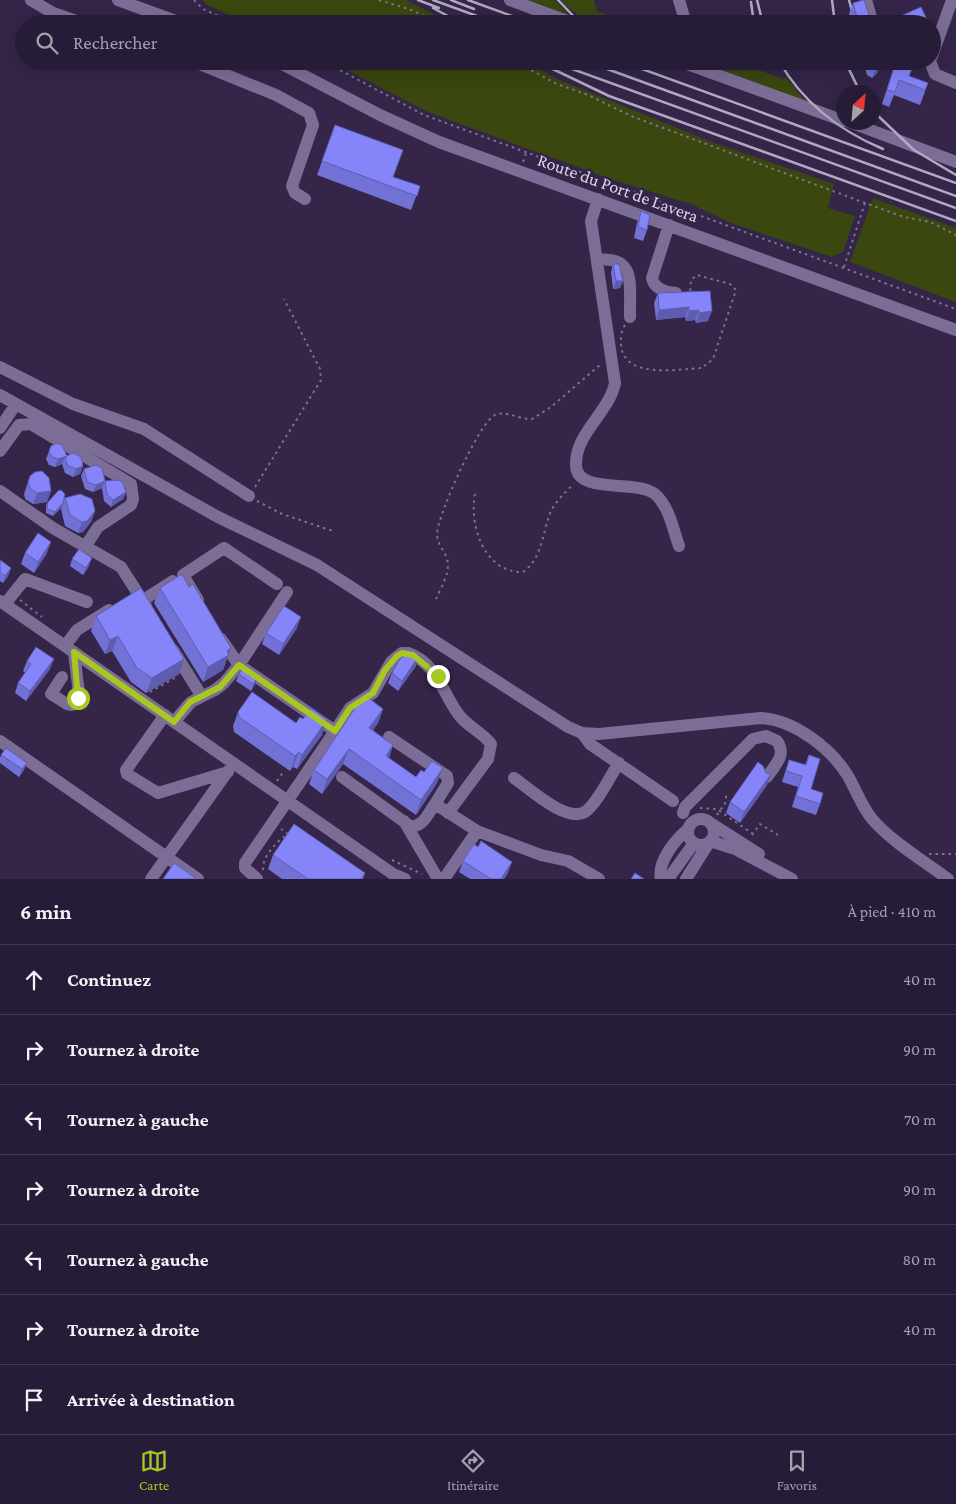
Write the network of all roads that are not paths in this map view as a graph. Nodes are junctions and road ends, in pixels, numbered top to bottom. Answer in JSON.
{"nodes":[{"id":1,"x":31,"y":0,"type":"edge"},
{"id":2,"x":118,"y":0,"type":"edge"},
{"id":3,"x":510,"y":0,"type":"edge"},
{"id":4,"x":679,"y":0,"type":"edge"},
{"id":5,"x":866,"y":0,"type":"edge"},
{"id":6,"x":952,"y":0,"type":"edge"},
{"id":7,"x":59,"y":15,"type":"edge"},
{"id":8,"x":159,"y":15,"type":"edge"},
{"id":9,"x":551,"y":15,"type":"edge"},
{"id":10,"x":683,"y":15,"type":"edge"},
{"id":11,"x":870,"y":15,"type":"edge"},
{"id":12,"x":941,"y":31,"type":"edge"},
{"id":13,"x":214,"y":70,"type":"edge"},
{"id":14,"x":293,"y":70,"type":"edge"},
{"id":15,"x":706,"y":70,"type":"edge"},
{"id":16,"x":933,"y":70,"type":"edge"},
{"id":17,"x":956,"y":83,"type":"edge"},
{"id":18,"x":836,"y":118,"type":"edge"},
{"id":19,"x":869,"y":130,"type":"edge"},
{"id":20,"x":956,"y":162,"type":"edge"},
{"id":21,"x":305,"y":198,"type":"dead end"},
{"id":22,"x":598,"y":199,"type":"junction"},
{"id":23,"x":669,"y":226,"type":"junction"},
{"id":24,"x":597,"y":260,"type":"junction"},
{"id":25,"x":676,"y":293,"type":"edge"},
{"id":26,"x":630,"y":317,"type":"road end"},
{"id":27,"x":956,"y":330,"type":"edge"},
{"id":28,"x":0,"y":367,"type":"edge"},
{"id":29,"x":0,"y":395,"type":"edge"},
{"id":30,"x":16,"y":404,"type":"junction"},
{"id":31,"x":0,"y":428,"type":"edge"},
{"id":32,"x":0,"y":451,"type":"edge"},
{"id":33,"x":0,"y":491,"type":"edge"},
{"id":34,"x":249,"y":496,"type":"road end"},
{"id":35,"x":86,"y":546,"type":"junction"},
{"id":36,"x":679,"y":546,"type":"dead end"},
{"id":37,"x":183,"y":575,"type":"junction"},
{"id":38,"x":132,"y":599,"type":"junction"},
{"id":39,"x":87,"y":602,"type":"dead end"},
{"id":40,"x":3,"y":603,"type":"edge"},
{"id":41,"x":203,"y":609,"type":"edge"},
{"id":42,"x":151,"y":614,"type":"edge"},
{"id":43,"x":213,"y":626,"type":"edge"},
{"id":44,"x":167,"y":640,"type":"edge"},
{"id":45,"x":70,"y":649,"type":"junction"},
{"id":46,"x":239,"y":665,"type":"junction"},
{"id":47,"x":62,"y":677,"type":"dead end"},
{"id":48,"x":201,"y":695,"type":"junction"},
{"id":49,"x":170,"y":718,"type":"junction"},
{"id":50,"x":335,"y":731,"type":"junction"},
{"id":51,"x":582,"y":733,"type":"junction"},
{"id":52,"x":389,"y":737,"type":"dead end"},
{"id":53,"x":0,"y":741,"type":"edge"},
{"id":54,"x":618,"y":764,"type":"junction"},
{"id":55,"x":231,"y":767,"type":"junction"},
{"id":56,"x":342,"y":777,"type":"dead end"},
{"id":57,"x":767,"y":777,"type":"edge"},
{"id":58,"x":514,"y":778,"type":"dead end"},
{"id":59,"x":289,"y":801,"type":"junction"},
{"id":60,"x":435,"y":804,"type":"junction"},
{"id":61,"x":680,"y":807,"type":"junction"},
{"id":62,"x":448,"y":813,"type":"junction"},
{"id":63,"x":707,"y":817,"type":"junction"},
{"id":64,"x":404,"y":821,"type":"junction"},
{"id":65,"x":689,"y":827,"type":"junction"},
{"id":66,"x":477,"y":831,"type":"junction"},
{"id":67,"x":710,"y":841,"type":"junction"},
{"id":68,"x":694,"y":843,"type":"junction"},
{"id":69,"x":167,"y":858,"type":"junction"},
{"id":70,"x":260,"y":878,"type":"edge"},
{"id":71,"x":151,"y":879,"type":"edge"},
{"id":72,"x":198,"y":879,"type":"edge"},
{"id":73,"x":404,"y":879,"type":"edge"},
{"id":74,"x":438,"y":879,"type":"edge"},
{"id":75,"x":444,"y":879,"type":"edge"},
{"id":76,"x":599,"y":879,"type":"edge"},
{"id":77,"x":661,"y":879,"type":"edge"},
{"id":78,"x":668,"y":879,"type":"edge"},
{"id":79,"x":686,"y":879,"type":"edge"},
{"id":80,"x":792,"y":879,"type":"edge"},
{"id":81,"x":796,"y":879,"type":"edge"},
{"id":82,"x":948,"y":879,"type":"edge"}],
"edges":[{"from":1,"to":7,"type":"street"},
{"from":2,"to":8,"type":"street"},
{"from":3,"to":9,"type":"street"},
{"from":4,"to":10,"type":"street"},
{"from":5,"to":11,"type":"street"},
{"from":6,"to":12,"type":"street"},
{"from":13,"to":21,"type":"street"},
{"from":14,"to":22,"type":"street","name":"Route du Port de Lavera"},
{"from":15,"to":18,"type":"street"},
{"from":16,"to":17,"type":"street"},
{"from":19,"to":20,"type":"street"},
{"from":22,"to":23,"type":"street","name":"Route du Port de Lavera"},
{"from":22,"to":24,"type":"street"},
{"from":23,"to":25,"type":"street"},
{"from":23,"to":27,"type":"street","name":"Route du Port de Lavera"},
{"from":24,"to":26,"type":"street"},
{"from":24,"to":36,"type":"street"},
{"from":28,"to":34,"type":"street"},
{"from":29,"to":30,"type":"street"},
{"from":30,"to":31,"type":"street"},
{"from":30,"to":51,"type":"street"},
{"from":32,"to":35,"type":"street"},
{"from":33,"to":35,"type":"street"},
{"from":35,"to":38,"type":"street"},
{"from":37,"to":38,"type":"street"},
{"from":37,"to":41,"type":"street"},
{"from":37,"to":46,"type":"street"},
{"from":38,"to":42,"type":"street"},
{"from":38,"to":45,"type":"street"},
{"from":39,"to":40,"type":"street"},
{"from":40,"to":45,"type":"street"},
{"from":43,"to":46,"type":"street"},
{"from":44,"to":48,"type":"street"},
{"from":45,"to":47,"type":"street"},
{"from":45,"to":49,"type":"street"},
{"from":46,"to":48,"type":"street"},
{"from":46,"to":50,"type":"street"},
{"from":48,"to":49,"type":"street"},
{"from":49,"to":55,"type":"street"},
{"from":49,"to":55,"type":"street"},
{"from":50,"to":59,"type":"street"},
{"from":50,"to":62,"type":"street"},
{"from":51,"to":54,"type":"street"},
{"from":51,"to":82,"type":"street"},
{"from":52,"to":60,"type":"street"},
{"from":53,"to":69,"type":"street"},
{"from":54,"to":58,"type":"street"},
{"from":54,"to":61,"type":"street"},
{"from":55,"to":59,"type":"street"},
{"from":55,"to":69,"type":"street"},
{"from":56,"to":64,"type":"street"},
{"from":57,"to":61,"type":"street"},
{"from":59,"to":70,"type":"street"},
{"from":59,"to":73,"type":"street"},
{"from":60,"to":62,"type":"street"},
{"from":60,"to":64,"type":"street"},
{"from":61,"to":63,"type":"street"},
{"from":61,"to":65,"type":"street"},
{"from":62,"to":66,"type":"street"},
{"from":63,"to":65,"type":"street"},
{"from":63,"to":67,"type":"street"},
{"from":63,"to":81,"type":"street"},
{"from":64,"to":74,"type":"street"},
{"from":65,"to":68,"type":"street"},
{"from":65,"to":77,"type":"street"},
{"from":66,"to":75,"type":"street"},
{"from":66,"to":76,"type":"street"},
{"from":67,"to":68,"type":"street"},
{"from":67,"to":79,"type":"street"},
{"from":67,"to":80,"type":"street"},
{"from":68,"to":78,"type":"street"},
{"from":69,"to":71,"type":"street"},
{"from":69,"to":72,"type":"street"}]}
